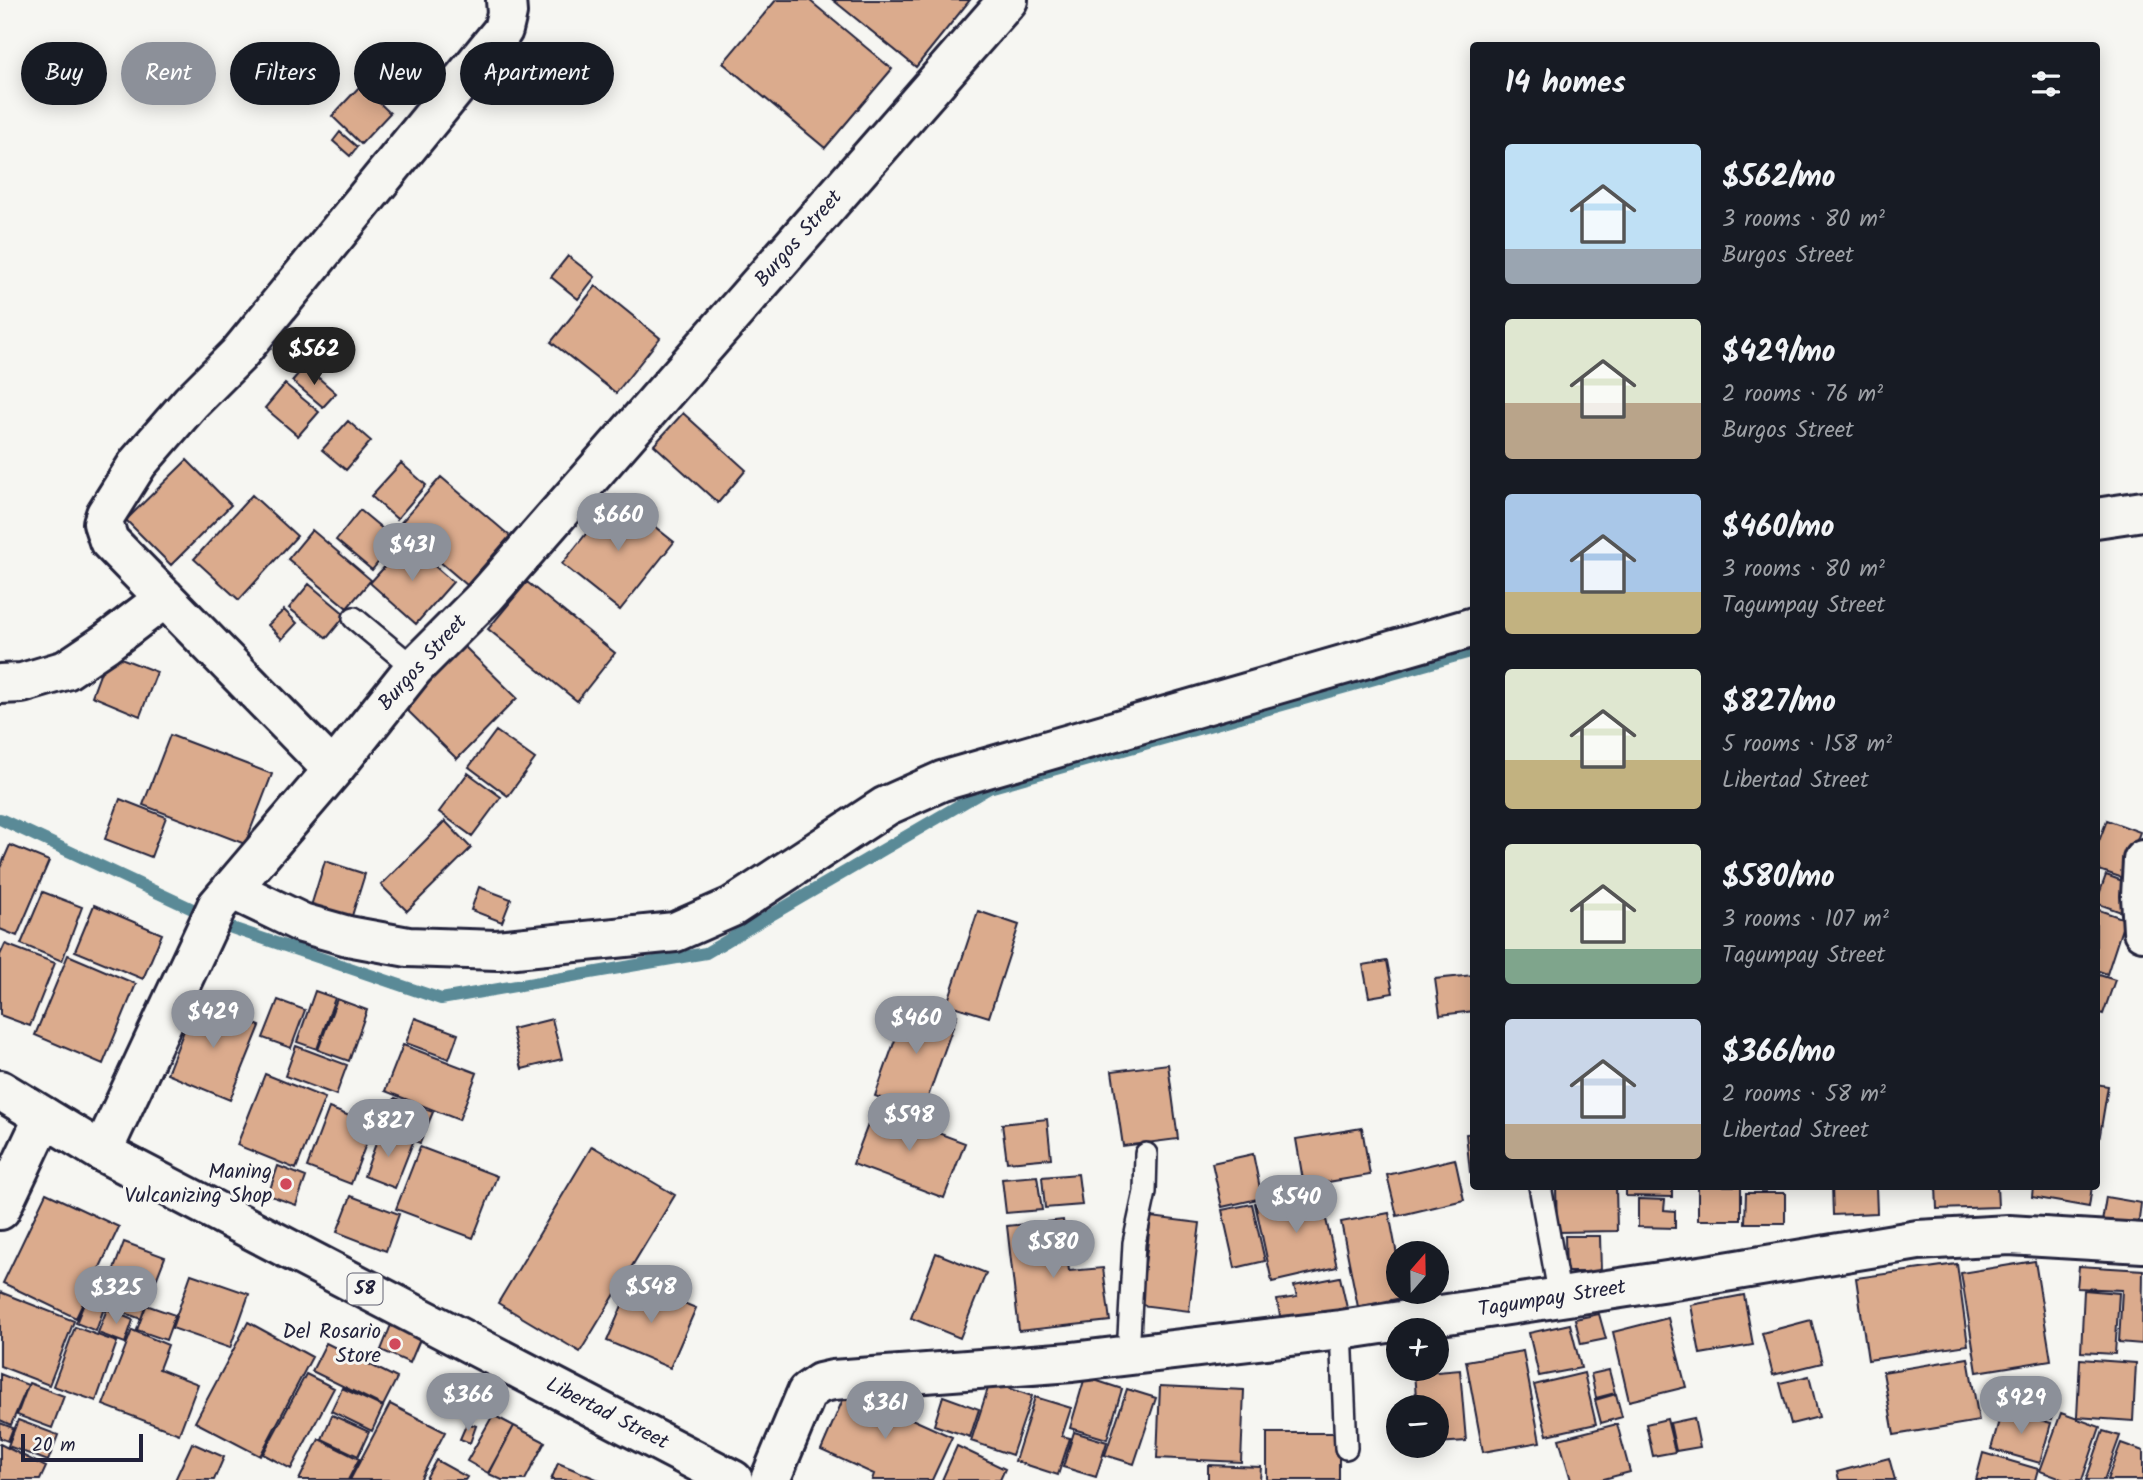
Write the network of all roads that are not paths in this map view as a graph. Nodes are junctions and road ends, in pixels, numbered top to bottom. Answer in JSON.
{"nodes":[{"id":1,"x":506,"y":0,"type":"edge"},
{"id":2,"x":1008,"y":0,"type":"edge"},
{"id":3,"x":2143,"y":511,"type":"edge"},
{"id":4,"x":2100,"y":517,"type":"edge"},
{"id":5,"x":165,"y":598,"type":"junction"},
{"id":6,"x":354,"y":618,"type":"dead end"},
{"id":7,"x":1470,"y":628,"type":"edge"},
{"id":8,"x":414,"y":668,"type":"junction"},
{"id":9,"x":0,"y":684,"type":"edge"},
{"id":10,"x":333,"y":770,"type":"junction"},
{"id":11,"x":2143,"y":860,"type":"edge"},
{"id":12,"x":231,"y":889,"type":"junction"},
{"id":13,"x":2143,"y":931,"type":"edge"},
{"id":14,"x":0,"y":1090,"type":"edge"},
{"id":15,"x":44,"y":1117,"type":"junction"},
{"id":16,"x":102,"y":1152,"type":"junction"},
{"id":17,"x":1146,"y":1154,"type":"dead end"},
{"id":18,"x":1542,"y":1190,"type":"edge"},
{"id":19,"x":0,"y":1210,"type":"edge"},
{"id":20,"x":2143,"y":1242,"type":"edge"},
{"id":21,"x":1560,"y":1298,"type":"junction"},
{"id":22,"x":1341,"y":1330,"type":"junction"},
{"id":23,"x":1128,"y":1355,"type":"junction"},
{"id":24,"x":1346,"y":1448,"type":"dead end"},
{"id":25,"x":733,"y":1480,"type":"edge"},
{"id":26,"x":770,"y":1480,"type":"edge"}],
"edges":[{"from":1,"to":5,"type":"main road"},
{"from":2,"to":8,"type":"main road","name":"Burgos Street"},
{"from":3,"to":4,"type":"main road"},
{"from":5,"to":9,"type":"main road"},
{"from":5,"to":10,"type":"main road"},
{"from":6,"to":8,"type":"lane"},
{"from":7,"to":12,"type":"main road"},
{"from":8,"to":10,"type":"main road","name":"Burgos Street"},
{"from":10,"to":12,"type":"main road","name":"Burgos Street"},
{"from":11,"to":13,"type":"main road"},
{"from":12,"to":16,"type":"main road","name":"Burgos Street"},
{"from":14,"to":15,"type":"main road","name":"Libertad Street","number":"58"},
{"from":15,"to":16,"type":"main road","name":"Libertad Street","number":"58"},
{"from":15,"to":19,"type":"main road"},
{"from":16,"to":25,"type":"main road","name":"Libertad Street","number":"58"},
{"from":17,"to":23,"type":"lane"},
{"from":18,"to":21,"type":"lane"},
{"from":20,"to":21,"type":"main road","name":"Tagumpay Street"},
{"from":21,"to":22,"type":"main road","name":"Tagumpay Street"},
{"from":22,"to":23,"type":"main road","name":"Tagumpay Street"},
{"from":22,"to":24,"type":"lane"},
{"from":23,"to":26,"type":"main road","name":"Tagumpay Street"}]}
